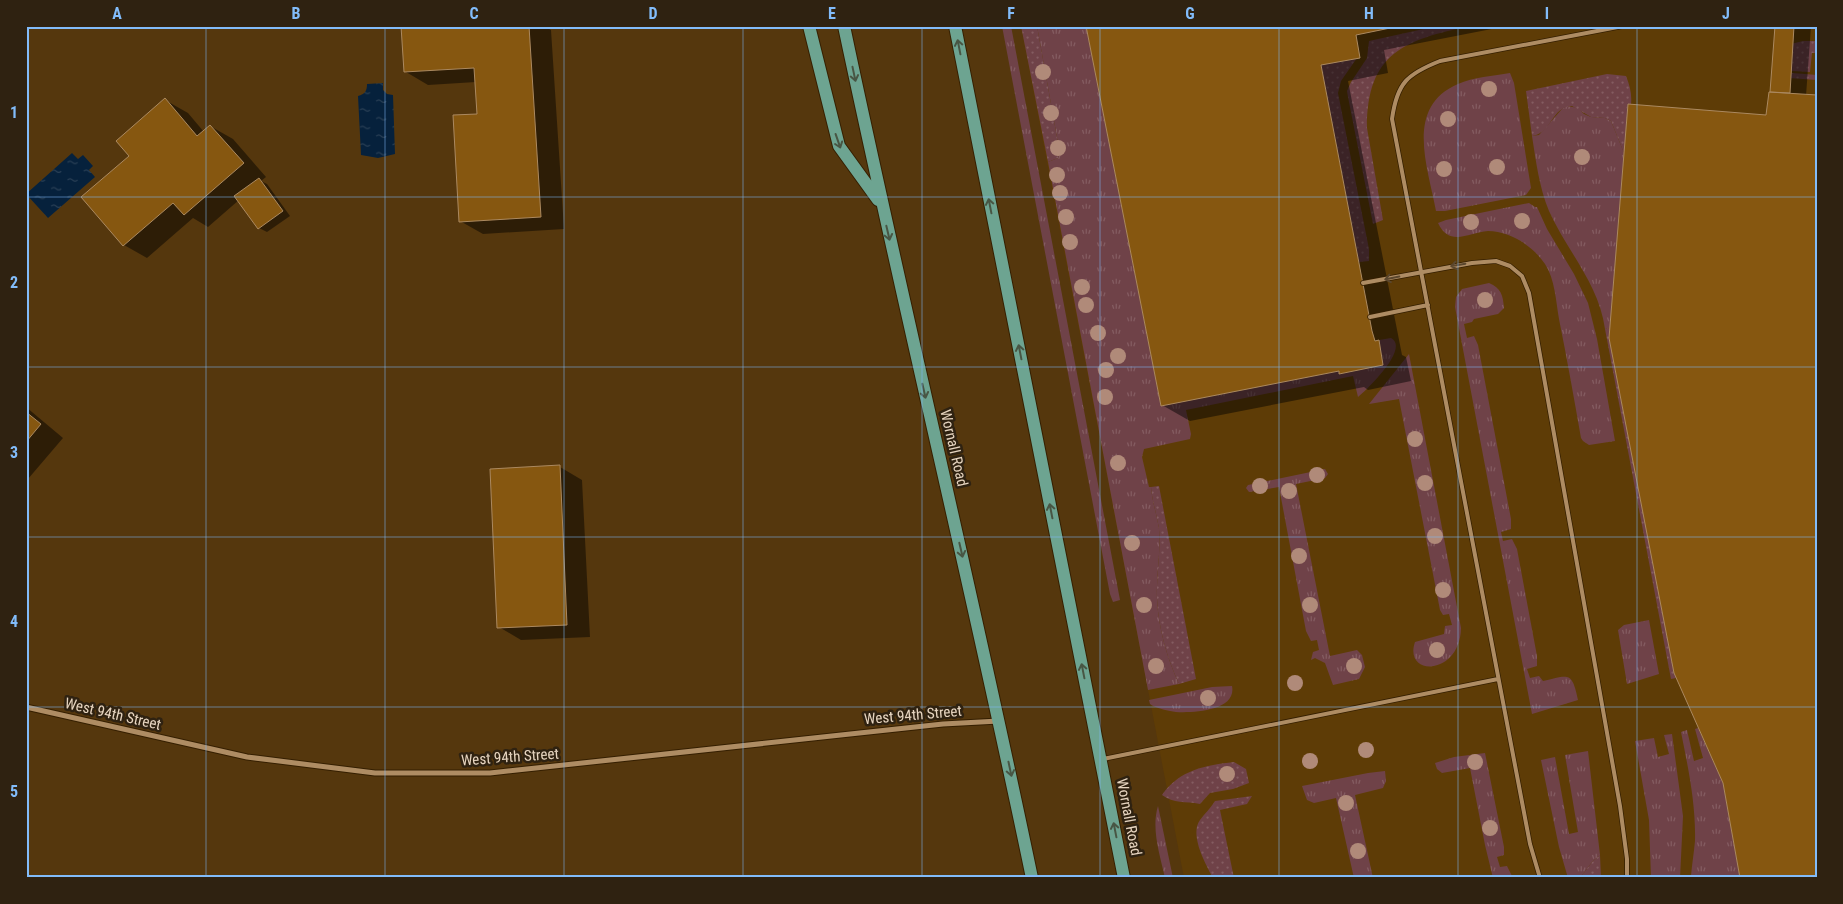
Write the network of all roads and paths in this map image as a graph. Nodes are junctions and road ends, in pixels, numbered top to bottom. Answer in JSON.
{"nodes":[{"id":1,"x":809,"y":26,"type":"edge"},
{"id":2,"x":844,"y":26,"type":"edge"},
{"id":3,"x":955,"y":26,"type":"edge"},
{"id":4,"x":1624,"y":26,"type":"edge"},
{"id":5,"x":1604,"y":28,"type":"edge"},
{"id":6,"x":882,"y":204,"type":"junction"},
{"id":7,"x":1422,"y":272,"type":"junction"},
{"id":8,"x":1363,"y":283,"type":"dead end"},
{"id":9,"x":1428,"y":304,"type":"junction"},
{"id":10,"x":1370,"y":317,"type":"dead end"},
{"id":11,"x":1498,"y":679,"type":"junction"},
{"id":12,"x":26,"y":707,"type":"edge"},
{"id":13,"x":1000,"y":721,"type":"junction"},
{"id":14,"x":1101,"y":759,"type":"junction"},
{"id":15,"x":1032,"y":878,"type":"edge"},
{"id":16,"x":1124,"y":878,"type":"edge"},
{"id":17,"x":1540,"y":878,"type":"edge"},
{"id":18,"x":1627,"y":878,"type":"edge"}],
"edges":[{"from":1,"to":6,"type":"main road","one_way":true},
{"from":2,"to":6,"type":"main road","name":"Wornall Road","one_way":true},
{"from":14,"to":3,"type":"main road","name":"Wornall Road","one_way":true},
{"from":4,"to":5,"type":"lane"},
{"from":5,"to":7,"type":"lane"},
{"from":6,"to":13,"type":"main road","name":"Wornall Road","one_way":true},
{"from":7,"to":8,"type":"lane","one_way":true},
{"from":7,"to":9,"type":"lane"},
{"from":18,"to":7,"type":"lane","one_way":true},
{"from":9,"to":10,"type":"lane"},
{"from":9,"to":11,"type":"lane"},
{"from":11,"to":14,"type":"lane"},
{"from":11,"to":17,"type":"lane"},
{"from":12,"to":13,"type":"street","name":"West 94th Street"},
{"from":13,"to":15,"type":"main road","name":"Wornall Road","one_way":true},
{"from":16,"to":14,"type":"main road","name":"Wornall Road","one_way":true}]}
